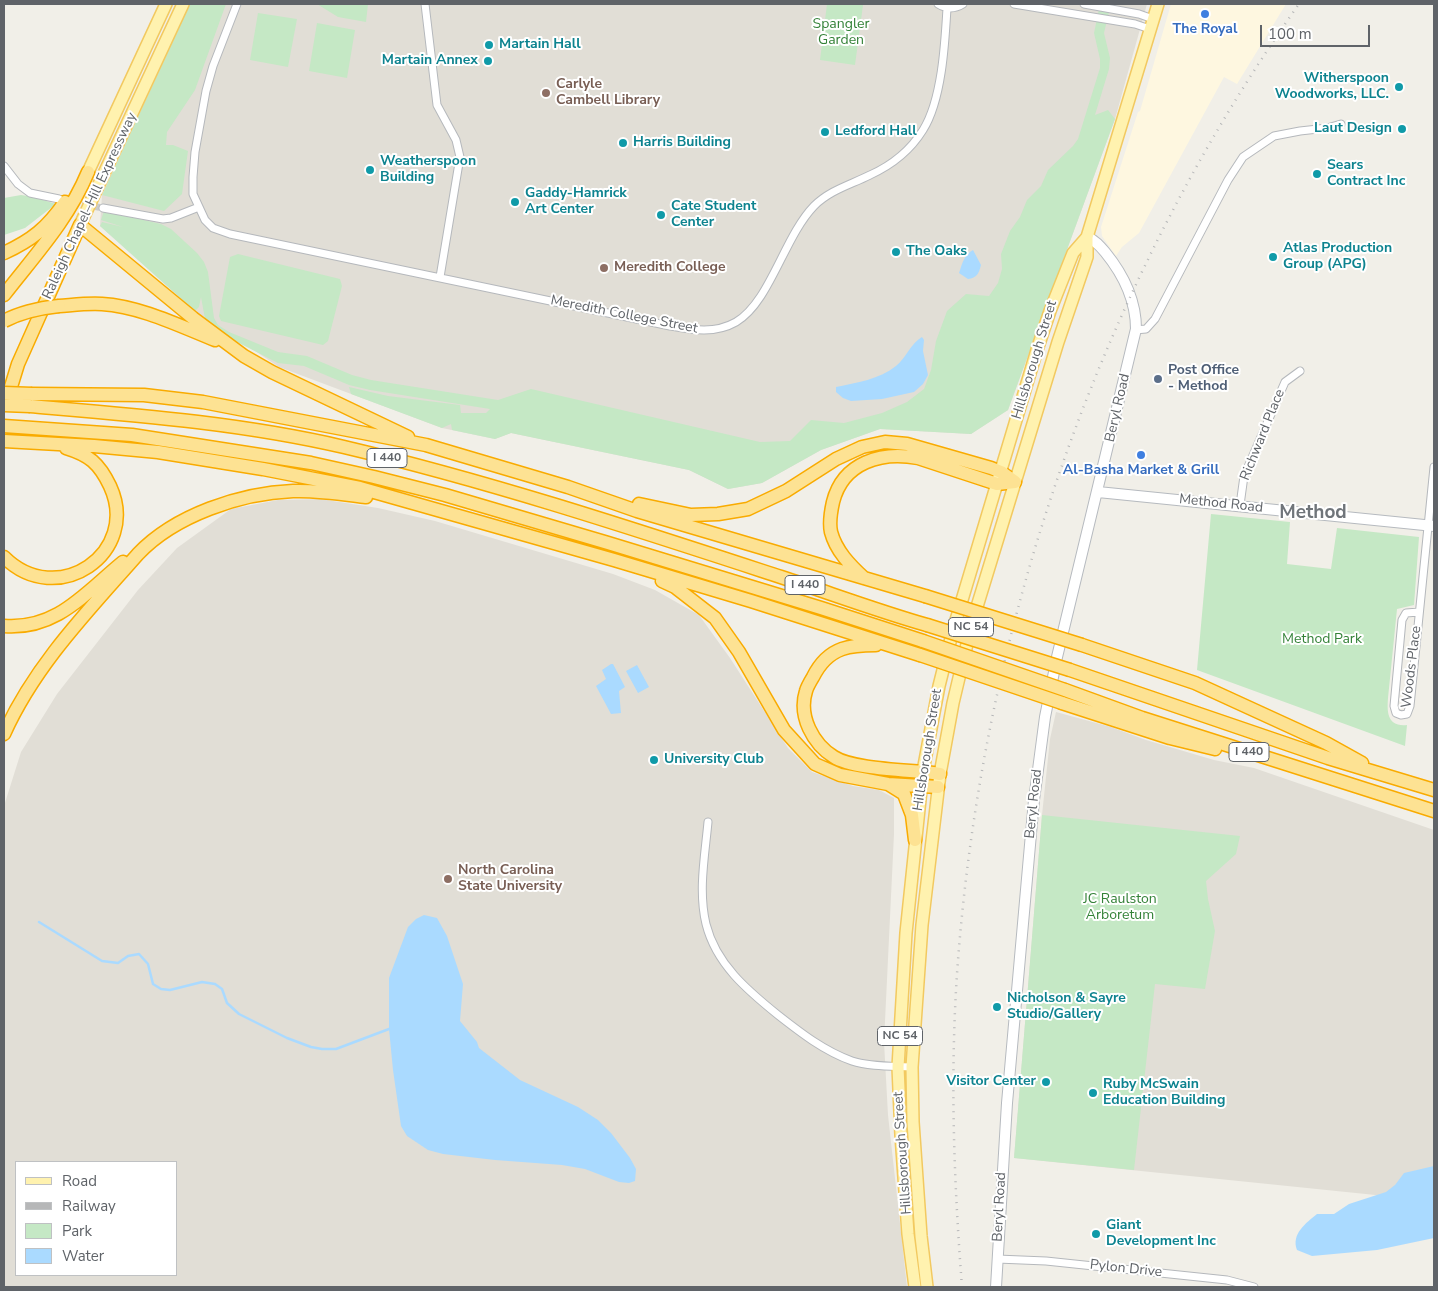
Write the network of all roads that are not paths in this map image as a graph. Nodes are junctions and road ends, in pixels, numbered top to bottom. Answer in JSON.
{"nodes":[{"id":1,"x":166,"y":4,"type":"edge"},
{"id":2,"x":183,"y":4,"type":"edge"},
{"id":3,"x":237,"y":4,"type":"edge"},
{"id":4,"x":425,"y":4,"type":"edge"},
{"id":5,"x":938,"y":4,"type":"edge"},
{"id":6,"x":963,"y":4,"type":"edge"},
{"id":7,"x":1014,"y":4,"type":"edge"},
{"id":8,"x":1084,"y":4,"type":"edge"},
{"id":9,"x":1158,"y":4,"type":"edge"},
{"id":10,"x":947,"y":8,"type":"junction"},
{"id":11,"x":1152,"y":24,"type":"junction"},
{"id":12,"x":1341,"y":124,"type":"dead end"},
{"id":13,"x":4,"y":166,"type":"edge"},
{"id":14,"x":88,"y":172,"type":"junction"},
{"id":15,"x":59,"y":199,"type":"dead end"},
{"id":16,"x":199,"y":207,"type":"junction"},
{"id":17,"x":103,"y":208,"type":"tunnel mouth"},
{"id":18,"x":80,"y":225,"type":"junction"},
{"id":19,"x":1087,"y":237,"type":"junction"},
{"id":20,"x":4,"y":253,"type":"edge"},
{"id":21,"x":440,"y":276,"type":"junction"},
{"id":22,"x":4,"y":295,"type":"edge"},
{"id":23,"x":4,"y":322,"type":"edge"},
{"id":24,"x":1136,"y":330,"type":"junction"},
{"id":25,"x":229,"y":346,"type":"junction"},
{"id":26,"x":1300,"y":371,"type":"dead end"},
{"id":27,"x":4,"y":393,"type":"edge"},
{"id":28,"x":31,"y":400,"type":"junction"},
{"id":29,"x":4,"y":405,"type":"edge"},
{"id":30,"x":4,"y":410,"type":"edge"},
{"id":31,"x":4,"y":426,"type":"edge"},
{"id":32,"x":4,"y":441,"type":"edge"},
{"id":33,"x":36,"y":442,"type":"junction"},
{"id":34,"x":426,"y":445,"type":"junction"},
{"id":35,"x":1434,"y":467,"type":"edge"},
{"id":36,"x":999,"y":478,"type":"junction"},
{"id":37,"x":1014,"y":482,"type":"junction"},
{"id":38,"x":568,"y":487,"type":"junction"},
{"id":39,"x":1098,"y":492,"type":"junction"},
{"id":40,"x":406,"y":502,"type":"junction"},
{"id":41,"x":1240,"y":505,"type":"junction"},
{"id":42,"x":1431,"y":526,"type":"edge"},
{"id":43,"x":145,"y":546,"type":"junction"},
{"id":44,"x":4,"y":557,"type":"edge"},
{"id":45,"x":614,"y":560,"type":"junction"},
{"id":46,"x":866,"y":580,"type":"junction"},
{"id":47,"x":1419,"y":612,"type":"junction"},
{"id":48,"x":4,"y":626,"type":"edge"},
{"id":49,"x":889,"y":645,"type":"junction"},
{"id":50,"x":4,"y":734,"type":"edge"},
{"id":51,"x":1289,"y":764,"type":"junction"},
{"id":52,"x":923,"y":771,"type":"junction"},
{"id":53,"x":940,"y":774,"type":"junction"},
{"id":54,"x":1384,"y":775,"type":"junction"},
{"id":55,"x":888,"y":784,"type":"junction"},
{"id":56,"x":922,"y":786,"type":"junction"},
{"id":57,"x":938,"y":788,"type":"junction"},
{"id":58,"x":1434,"y":790,"type":"edge"},
{"id":59,"x":1434,"y":811,"type":"edge"},
{"id":60,"x":708,"y":822,"type":"dead end"},
{"id":61,"x":914,"y":840,"type":"junction"},
{"id":62,"x":898,"y":1067,"type":"junction"},
{"id":63,"x":912,"y":1067,"type":"junction"},
{"id":64,"x":998,"y":1259,"type":"junction"},
{"id":65,"x":915,"y":1287,"type":"edge"},
{"id":66,"x":927,"y":1287,"type":"edge"},
{"id":67,"x":996,"y":1287,"type":"edge"},
{"id":68,"x":1254,"y":1287,"type":"edge"}],
"edges":[{"from":1,"to":14,"type":"main road","name":"Raleigh Chapel–Hill Expressway"},
{"from":2,"to":18,"type":"main road","name":"Raleigh Chapel–Hill Expressway"},
{"from":3,"to":16,"type":"street","name":"Meredith College Street"},
{"from":4,"to":21,"type":"street"},
{"from":5,"to":10,"type":"street"},
{"from":6,"to":10,"type":"street"},
{"from":7,"to":11,"type":"street"},
{"from":8,"to":11,"type":"street"},
{"from":9,"to":11,"type":"main road","name":"Hillsborough Street"},
{"from":10,"to":21,"type":"street","name":"Meredith College Street"},
{"from":11,"to":19,"type":"main road","name":"Hillsborough Street"},
{"from":12,"to":24,"type":"street"},
{"from":13,"to":15,"type":"street"},
{"from":14,"to":20,"type":"highway"},
{"from":14,"to":22,"type":"highway","name":"Raleigh Chapel–Hill Expressway"},
{"from":16,"to":17,"type":"street"},
{"from":16,"to":21,"type":"street","name":"Meredith College Street"},
{"from":18,"to":25,"type":"highway"},
{"from":18,"to":30,"type":"highway","name":"Raleigh Chapel–Hill Expressway"},
{"from":19,"to":24,"type":"street","name":"Beryl Road"},
{"from":19,"to":36,"type":"main road","name":"Hillsborough Street"},
{"from":19,"to":37,"type":"main road","name":"Hillsborough Street"},
{"from":23,"to":25,"type":"highway","bridge":true},
{"from":24,"to":39,"type":"street","name":"Beryl Road"},
{"from":25,"to":34,"type":"highway"},
{"from":26,"to":41,"type":"street","name":"Richward Place"},
{"from":27,"to":28,"type":"highway","bridge":true},
{"from":28,"to":29,"type":"highway","number":"I 440","bridge":true},
{"from":28,"to":34,"type":"highway"},
{"from":28,"to":54,"type":"highway","number":"I 440","bridge":true},
{"from":31,"to":51,"type":"highway","number":"I 440","bridge":true},
{"from":32,"to":33,"type":"highway"},
{"from":33,"to":40,"type":"highway"},
{"from":33,"to":44,"type":"highway"},
{"from":34,"to":38,"type":"highway"},
{"from":35,"to":42,"type":"street","name":"Woods Place"},
{"from":36,"to":37,"type":"highway"},
{"from":36,"to":38,"type":"highway"},
{"from":36,"to":46,"type":"highway"},
{"from":36,"to":52,"type":"main road","name":"Hillsborough Street","number":"NC 54"},
{"from":37,"to":53,"type":"main road","name":"Hillsborough Street","number":"NC 54"},
{"from":38,"to":46,"type":"highway"},
{"from":39,"to":41,"type":"street","name":"Method Road"},
{"from":39,"to":64,"type":"street","name":"Beryl Road"},
{"from":40,"to":43,"type":"highway"},
{"from":40,"to":45,"type":"highway"},
{"from":41,"to":42,"type":"street","name":"Method Road"},
{"from":42,"to":47,"type":"street","name":"Woods Place"},
{"from":43,"to":48,"type":"highway"},
{"from":43,"to":50,"type":"highway"},
{"from":45,"to":49,"type":"highway"},
{"from":45,"to":55,"type":"highway"},
{"from":46,"to":54,"type":"highway","bridge":true},
{"from":47,"to":47,"type":"street","name":"Woods Place"},
{"from":49,"to":51,"type":"highway","bridge":true},
{"from":49,"to":52,"type":"highway"},
{"from":51,"to":59,"type":"highway","number":"I 440"},
{"from":52,"to":53,"type":"highway"},
{"from":52,"to":56,"type":"main road","name":"Hillsborough Street","number":"NC 54"},
{"from":53,"to":57,"type":"main road","name":"Hillsborough Street","number":"NC 54"},
{"from":54,"to":58,"type":"highway","number":"I 440"},
{"from":55,"to":56,"type":"highway"},
{"from":55,"to":61,"type":"highway"},
{"from":56,"to":57,"type":"highway"},
{"from":56,"to":61,"type":"main road","name":"Hillsborough Street","number":"NC 54"},
{"from":57,"to":63,"type":"main road","name":"Hillsborough Street","number":"NC 54"},
{"from":60,"to":62,"type":"street"},
{"from":61,"to":62,"type":"main road","name":"Hillsborough Street","number":"NC 54"},
{"from":62,"to":63,"type":"street"},
{"from":62,"to":65,"type":"main road","name":"Hillsborough Street","number":"NC 54"},
{"from":63,"to":66,"type":"main road","name":"Hillsborough Street","number":"NC 54"},
{"from":64,"to":67,"type":"street","name":"Beryl Road"},
{"from":64,"to":68,"type":"street","name":"Pylon Drive"}]}
